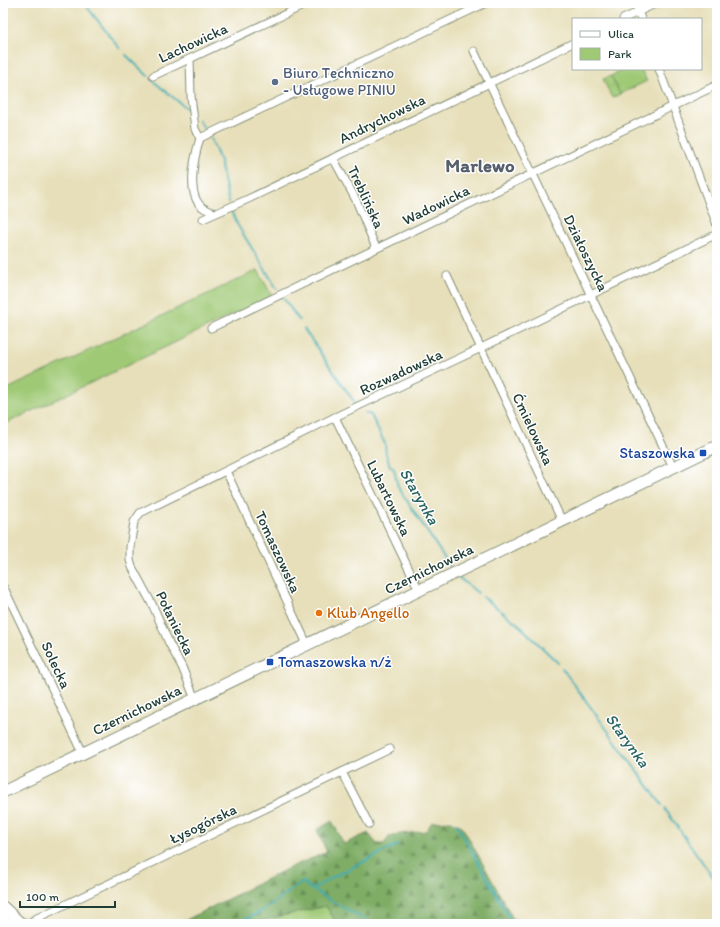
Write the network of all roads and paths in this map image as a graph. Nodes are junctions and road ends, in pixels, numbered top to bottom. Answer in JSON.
{"nodes":[{"id":1,"x":309,"y":3,"type":"edge"},
{"id":2,"x":486,"y":3,"type":"edge"},
{"id":3,"x":635,"y":3,"type":"edge"},
{"id":4,"x":656,"y":3,"type":"edge"},
{"id":5,"x":638,"y":12,"type":"junction"},
{"id":6,"x":625,"y":18,"type":"edge"},
{"id":7,"x":641,"y":18,"type":"edge"},
{"id":8,"x":572,"y":43,"type":"edge"},
{"id":9,"x":474,"y":51,"type":"dead end"},
{"id":10,"x":190,"y":59,"type":"junction"},
{"id":11,"x":659,"y":70,"type":"edge"},
{"id":12,"x":153,"y":76,"type":"dead end"},
{"id":13,"x":490,"y":82,"type":"junction"},
{"id":14,"x":717,"y":85,"type":"edge"},
{"id":15,"x":673,"y":106,"type":"junction"},
{"id":16,"x":200,"y":138,"type":"junction"},
{"id":17,"x":333,"y":158,"type":"junction"},
{"id":18,"x":532,"y":173,"type":"junction"},
{"id":19,"x":215,"y":213,"type":"junction"},
{"id":20,"x":202,"y":218,"type":"dead end"},
{"id":21,"x":717,"y":226,"type":"edge"},
{"id":22,"x":717,"y":234,"type":"edge"},
{"id":23,"x":376,"y":248,"type":"junction"},
{"id":24,"x":447,"y":276,"type":"dead end"},
{"id":25,"x":592,"y":295,"type":"junction"},
{"id":26,"x":211,"y":328,"type":"dead end"},
{"id":27,"x":481,"y":348,"type":"junction"},
{"id":28,"x":335,"y":417,"type":"junction"},
{"id":29,"x":717,"y":446,"type":"edge"},
{"id":30,"x":673,"y":467,"type":"junction"},
{"id":31,"x":226,"y":471,"type":"junction"},
{"id":32,"x":562,"y":521,"type":"junction"},
{"id":33,"x":130,"y":560,"type":"joint"},
{"id":34,"x":4,"y":588,"type":"dead end"},
{"id":35,"x":419,"y":590,"type":"junction"},
{"id":36,"x":308,"y":644,"type":"junction"},
{"id":37,"x":195,"y":699,"type":"junction"},
{"id":38,"x":390,"y":749,"type":"dead end"},
{"id":39,"x":83,"y":753,"type":"junction"},
{"id":40,"x":342,"y":772,"type":"junction"},
{"id":41,"x":3,"y":792,"type":"edge"},
{"id":42,"x":368,"y":824,"type":"dead end"},
{"id":43,"x":3,"y":907,"type":"edge"},
{"id":44,"x":21,"y":924,"type":"edge"},
{"id":45,"x":28,"y":924,"type":"edge"}],
"edges":[{"from":1,"to":10,"type":"street","name":"Lachowicka"},
{"from":2,"to":16,"type":"street"},
{"from":3,"to":5,"type":"street"},
{"from":4,"to":5,"type":"street"},
{"from":5,"to":6,"type":"street"},
{"from":5,"to":7,"type":"street"},
{"from":8,"to":13,"type":"street","name":"Andrychowska"},
{"from":9,"to":13,"type":"street","name":"Działoszycka"},
{"from":10,"to":12,"type":"street","name":"Lachowicka"},
{"from":10,"to":16,"type":"street"},
{"from":11,"to":15,"type":"street"},
{"from":13,"to":17,"type":"street","name":"Andrychowska"},
{"from":13,"to":18,"type":"street","name":"Działoszycka"},
{"from":14,"to":15,"type":"street","name":"Wadowicka"},
{"from":15,"to":18,"type":"street","name":"Wadowicka"},
{"from":15,"to":21,"type":"street"},
{"from":16,"to":19,"type":"street"},
{"from":17,"to":19,"type":"street","name":"Andrychowska"},
{"from":17,"to":23,"type":"street","name":"Treblińska"},
{"from":18,"to":23,"type":"street","name":"Wadowicka"},
{"from":18,"to":25,"type":"street","name":"Działoszycka"},
{"from":19,"to":20,"type":"street","name":"Andrychowska"},
{"from":22,"to":25,"type":"street","name":"Rozwadowska"},
{"from":23,"to":26,"type":"street","name":"Wadowicka"},
{"from":24,"to":27,"type":"street","name":"Ćmielowska"},
{"from":25,"to":27,"type":"street","name":"Rozwadowska"},
{"from":25,"to":30,"type":"street","name":"Działoszycka"},
{"from":27,"to":28,"type":"street","name":"Rozwadowska"},
{"from":27,"to":32,"type":"street","name":"Ćmielowska"},
{"from":28,"to":31,"type":"street","name":"Rozwadowska"},
{"from":28,"to":35,"type":"street","name":"Lubartowska"},
{"from":29,"to":30,"type":"street","name":"Czernichowska"},
{"from":30,"to":32,"type":"street","name":"Czernichowska"},
{"from":31,"to":33,"type":"street","name":"Rozwadowska"},
{"from":31,"to":36,"type":"street","name":"Tomaszowska"},
{"from":32,"to":35,"type":"street","name":"Czernichowska"},
{"from":33,"to":37,"type":"street","name":"Połaniecka"},
{"from":34,"to":39,"type":"street","name":"Solecka"},
{"from":35,"to":36,"type":"street","name":"Czernichowska"},
{"from":36,"to":37,"type":"street","name":"Czernichowska"},
{"from":37,"to":39,"type":"street","name":"Czernichowska"},
{"from":38,"to":40,"type":"street","name":"Łysogórska"},
{"from":39,"to":41,"type":"street","name":"Czernichowska"},
{"from":40,"to":42,"type":"street"},
{"from":40,"to":45,"type":"street","name":"Łysogórska"},
{"from":43,"to":44,"type":"street"}]}
